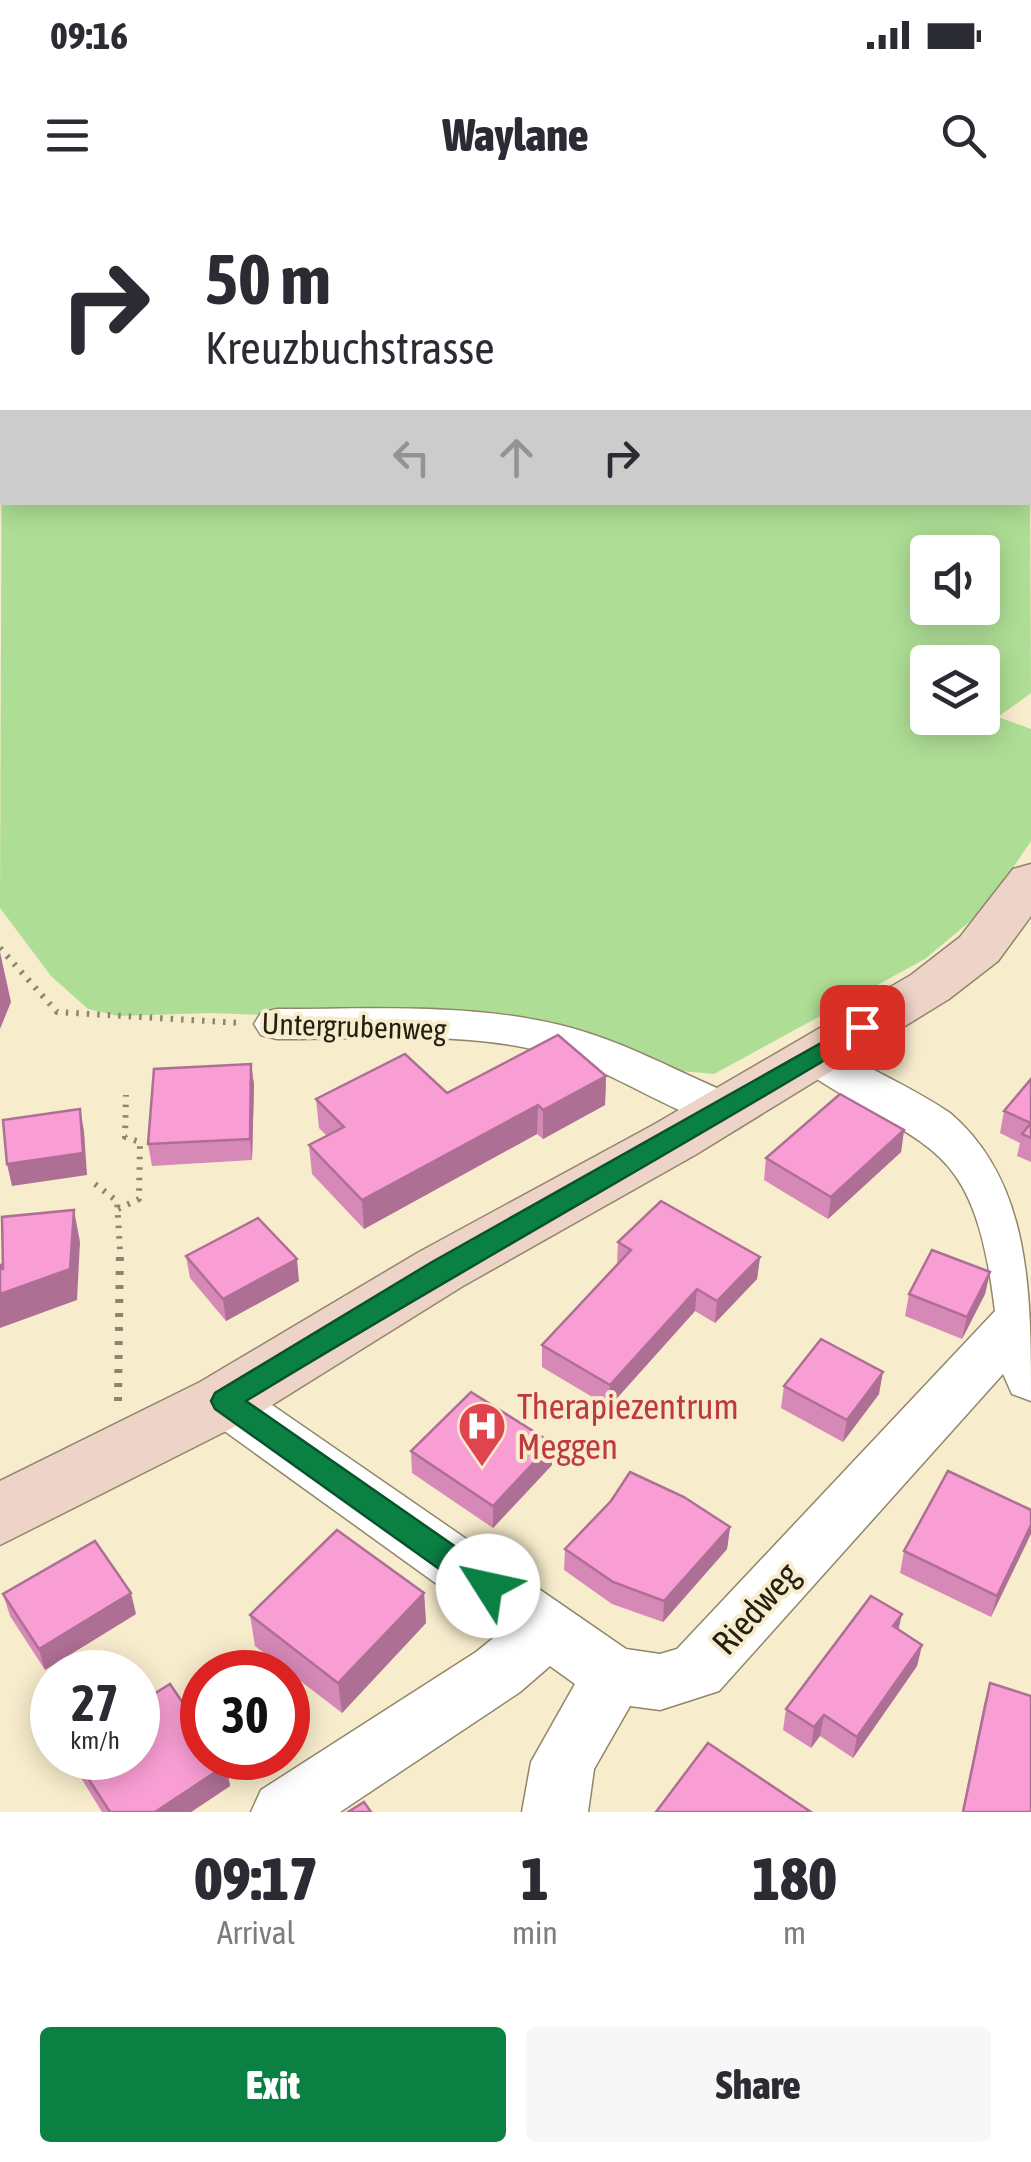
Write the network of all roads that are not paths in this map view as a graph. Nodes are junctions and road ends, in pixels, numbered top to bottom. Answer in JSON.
{"nodes":[{"id":1,"x":1025,"y":902,"type":"edge"},
{"id":2,"x":277,"y":1024,"type":"road end"},
{"id":3,"x":813,"y":1055,"type":"junction"},
{"id":4,"x":721,"y":1109,"type":"junction"},
{"id":5,"x":1020,"y":1319,"type":"junction"},
{"id":6,"x":1031,"y":1379,"type":"edge"},
{"id":7,"x":224,"y":1401,"type":"junction"},
{"id":8,"x":0,"y":1515,"type":"edge"},
{"id":9,"x":548,"y":1629,"type":"junction"},
{"id":10,"x":614,"y":1676,"type":"junction"},
{"id":11,"x":284,"y":1812,"type":"edge"},
{"id":12,"x":555,"y":1812,"type":"edge"}],
"edges":[{"from":1,"to":3,"type":"street"},
{"from":2,"to":4,"type":"street","name":"Untergrubenweg"},
{"from":3,"to":4,"type":"street"},
{"from":3,"to":5,"type":"street"},
{"from":4,"to":7,"type":"street"},
{"from":5,"to":6,"type":"street"},
{"from":5,"to":10,"type":"street","name":"Riedweg"},
{"from":7,"to":8,"type":"street"},
{"from":7,"to":9,"type":"street","name":"Riedweg"},
{"from":9,"to":10,"type":"street","name":"Riedweg"},
{"from":9,"to":11,"type":"street"},
{"from":10,"to":12,"type":"street"}]}
